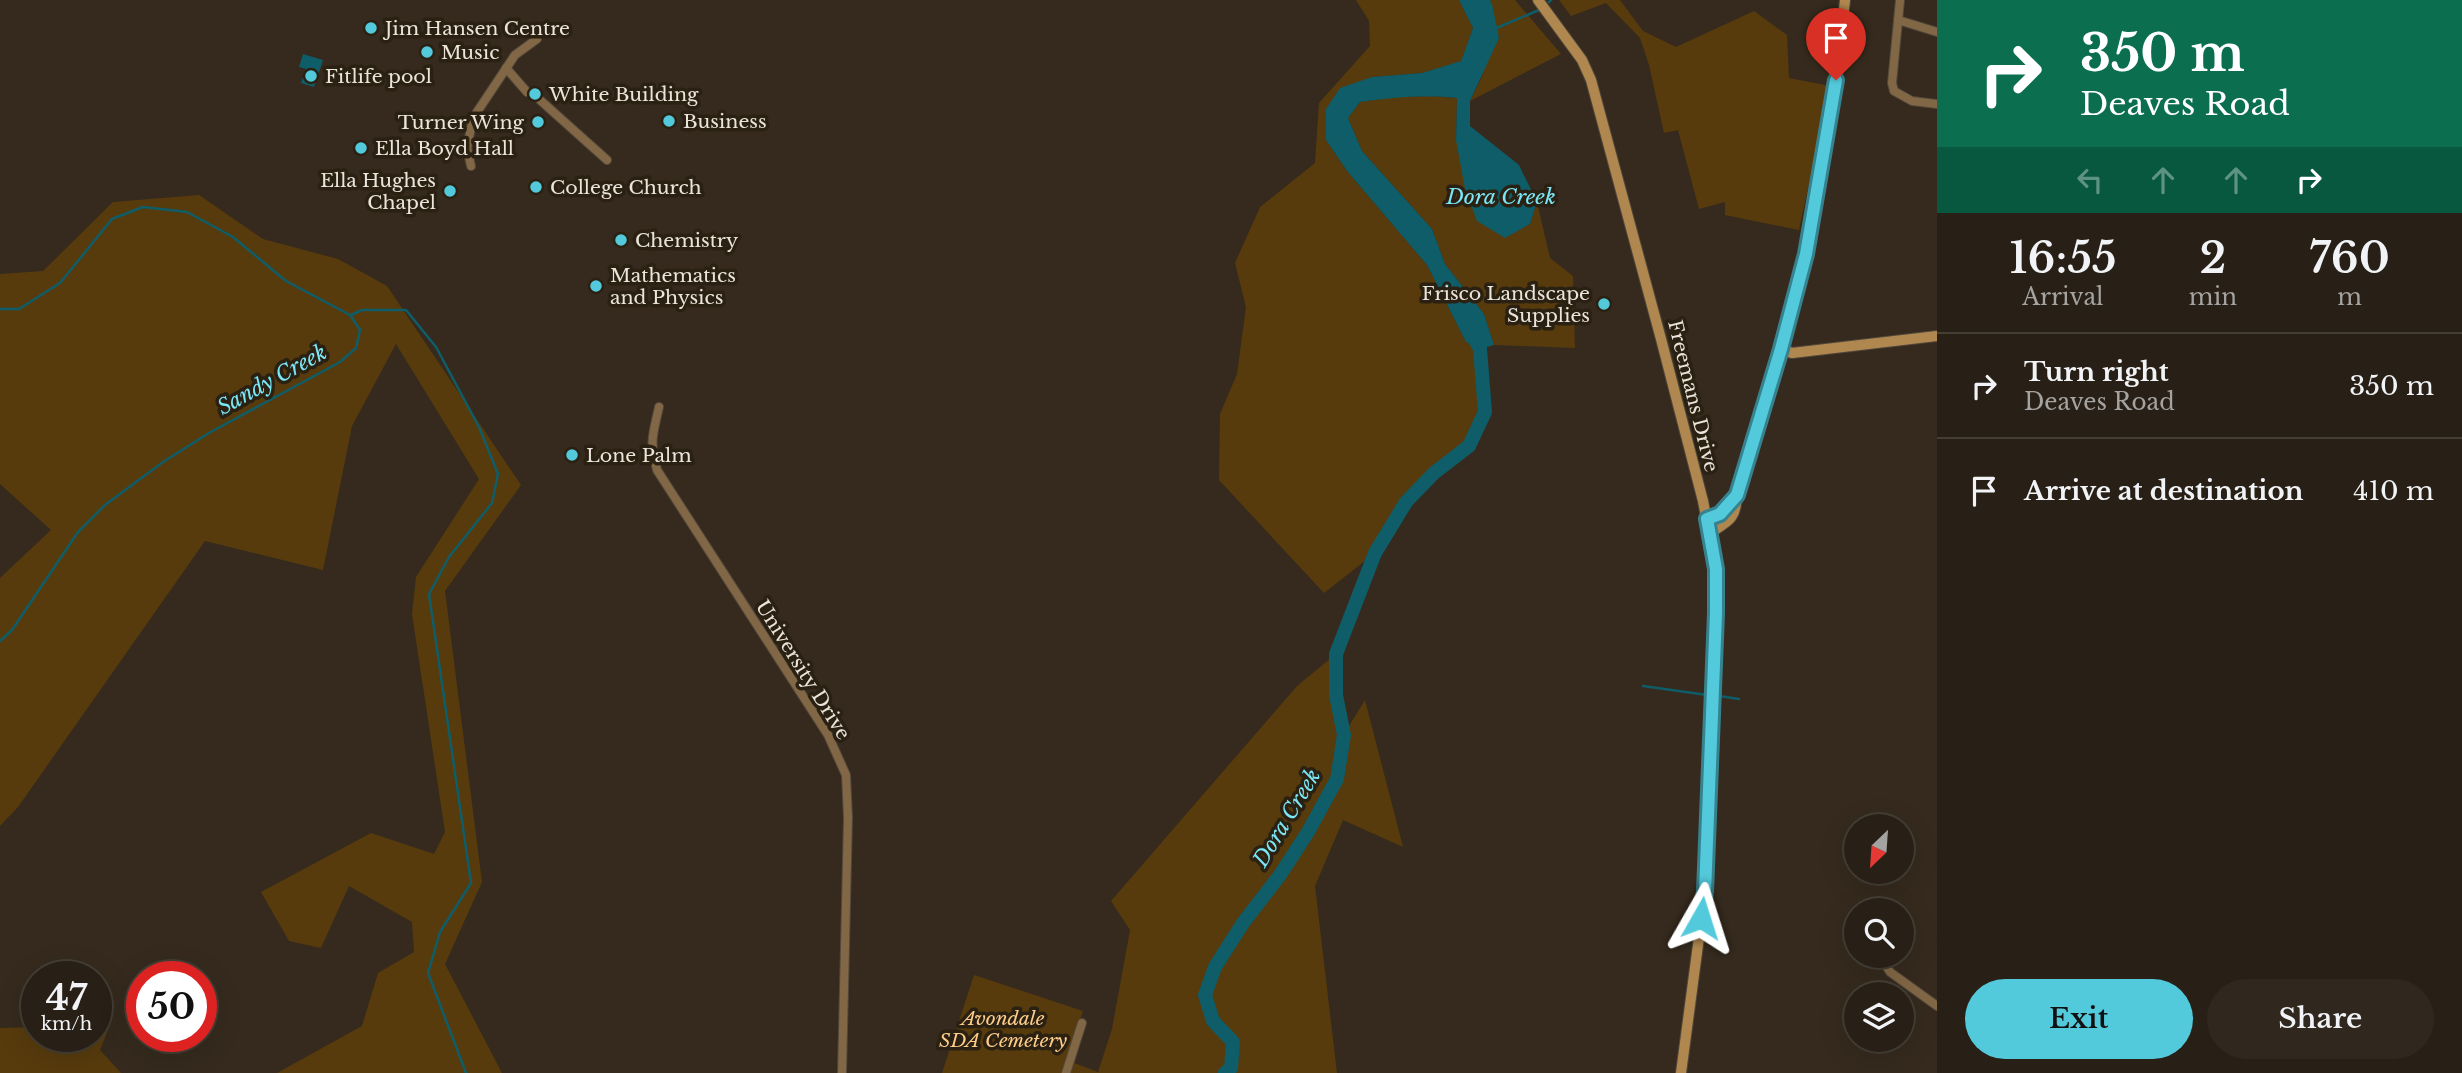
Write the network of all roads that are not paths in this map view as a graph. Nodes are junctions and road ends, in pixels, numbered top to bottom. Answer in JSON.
{"nodes":[{"id":1,"x":1538,"y":0,"type":"edge"},
{"id":2,"x":1845,"y":0,"type":"edge"},
{"id":3,"x":1900,"y":0,"type":"edge"},
{"id":4,"x":1898,"y":20,"type":"junction"},
{"id":5,"x":1937,"y":32,"type":"edge"},
{"id":6,"x":537,"y":38,"type":"dead end"},
{"id":7,"x":506,"y":68,"type":"junction"},
{"id":8,"x":527,"y":92,"type":"dead end"},
{"id":9,"x":540,"y":100,"type":"dead end"},
{"id":10,"x":1937,"y":104,"type":"edge"},
{"id":11,"x":607,"y":160,"type":"dead end"},
{"id":12,"x":471,"y":166,"type":"dead end"},
{"id":13,"x":1937,"y":336,"type":"edge"},
{"id":14,"x":1781,"y":349,"type":"junction"},
{"id":15,"x":659,"y":407,"type":"dead end"},
{"id":16,"x":1737,"y":495,"type":"junction"},
{"id":17,"x":1707,"y":519,"type":"junction"},
{"id":18,"x":1710,"y":533,"type":"junction"},
{"id":19,"x":1888,"y":968,"type":"edge"},
{"id":20,"x":1937,"y":1006,"type":"edge"},
{"id":21,"x":1082,"y":1023,"type":"dead end"},
{"id":22,"x":842,"y":1073,"type":"edge"},
{"id":23,"x":1066,"y":1073,"type":"edge"},
{"id":24,"x":1681,"y":1073,"type":"edge"}],
"edges":[{"from":1,"to":17,"type":"main road","name":"Freemans Drive"},
{"from":2,"to":14,"type":"main road"},
{"from":3,"to":4,"type":"street"},
{"from":4,"to":5,"type":"street"},
{"from":4,"to":10,"type":"street"},
{"from":6,"to":7,"type":"street"},
{"from":7,"to":8,"type":"street"},
{"from":7,"to":12,"type":"street"},
{"from":9,"to":11,"type":"street"},
{"from":13,"to":14,"type":"main road"},
{"from":14,"to":16,"type":"main road"},
{"from":15,"to":22,"type":"street","name":"University Drive"},
{"from":16,"to":17,"type":"main road"},
{"from":16,"to":18,"type":"main road"},
{"from":17,"to":18,"type":"main road","name":"Freemans Drive"},
{"from":18,"to":24,"type":"main road","name":"Freemans Drive"},
{"from":19,"to":20,"type":"street"},
{"from":21,"to":23,"type":"street"}]}
